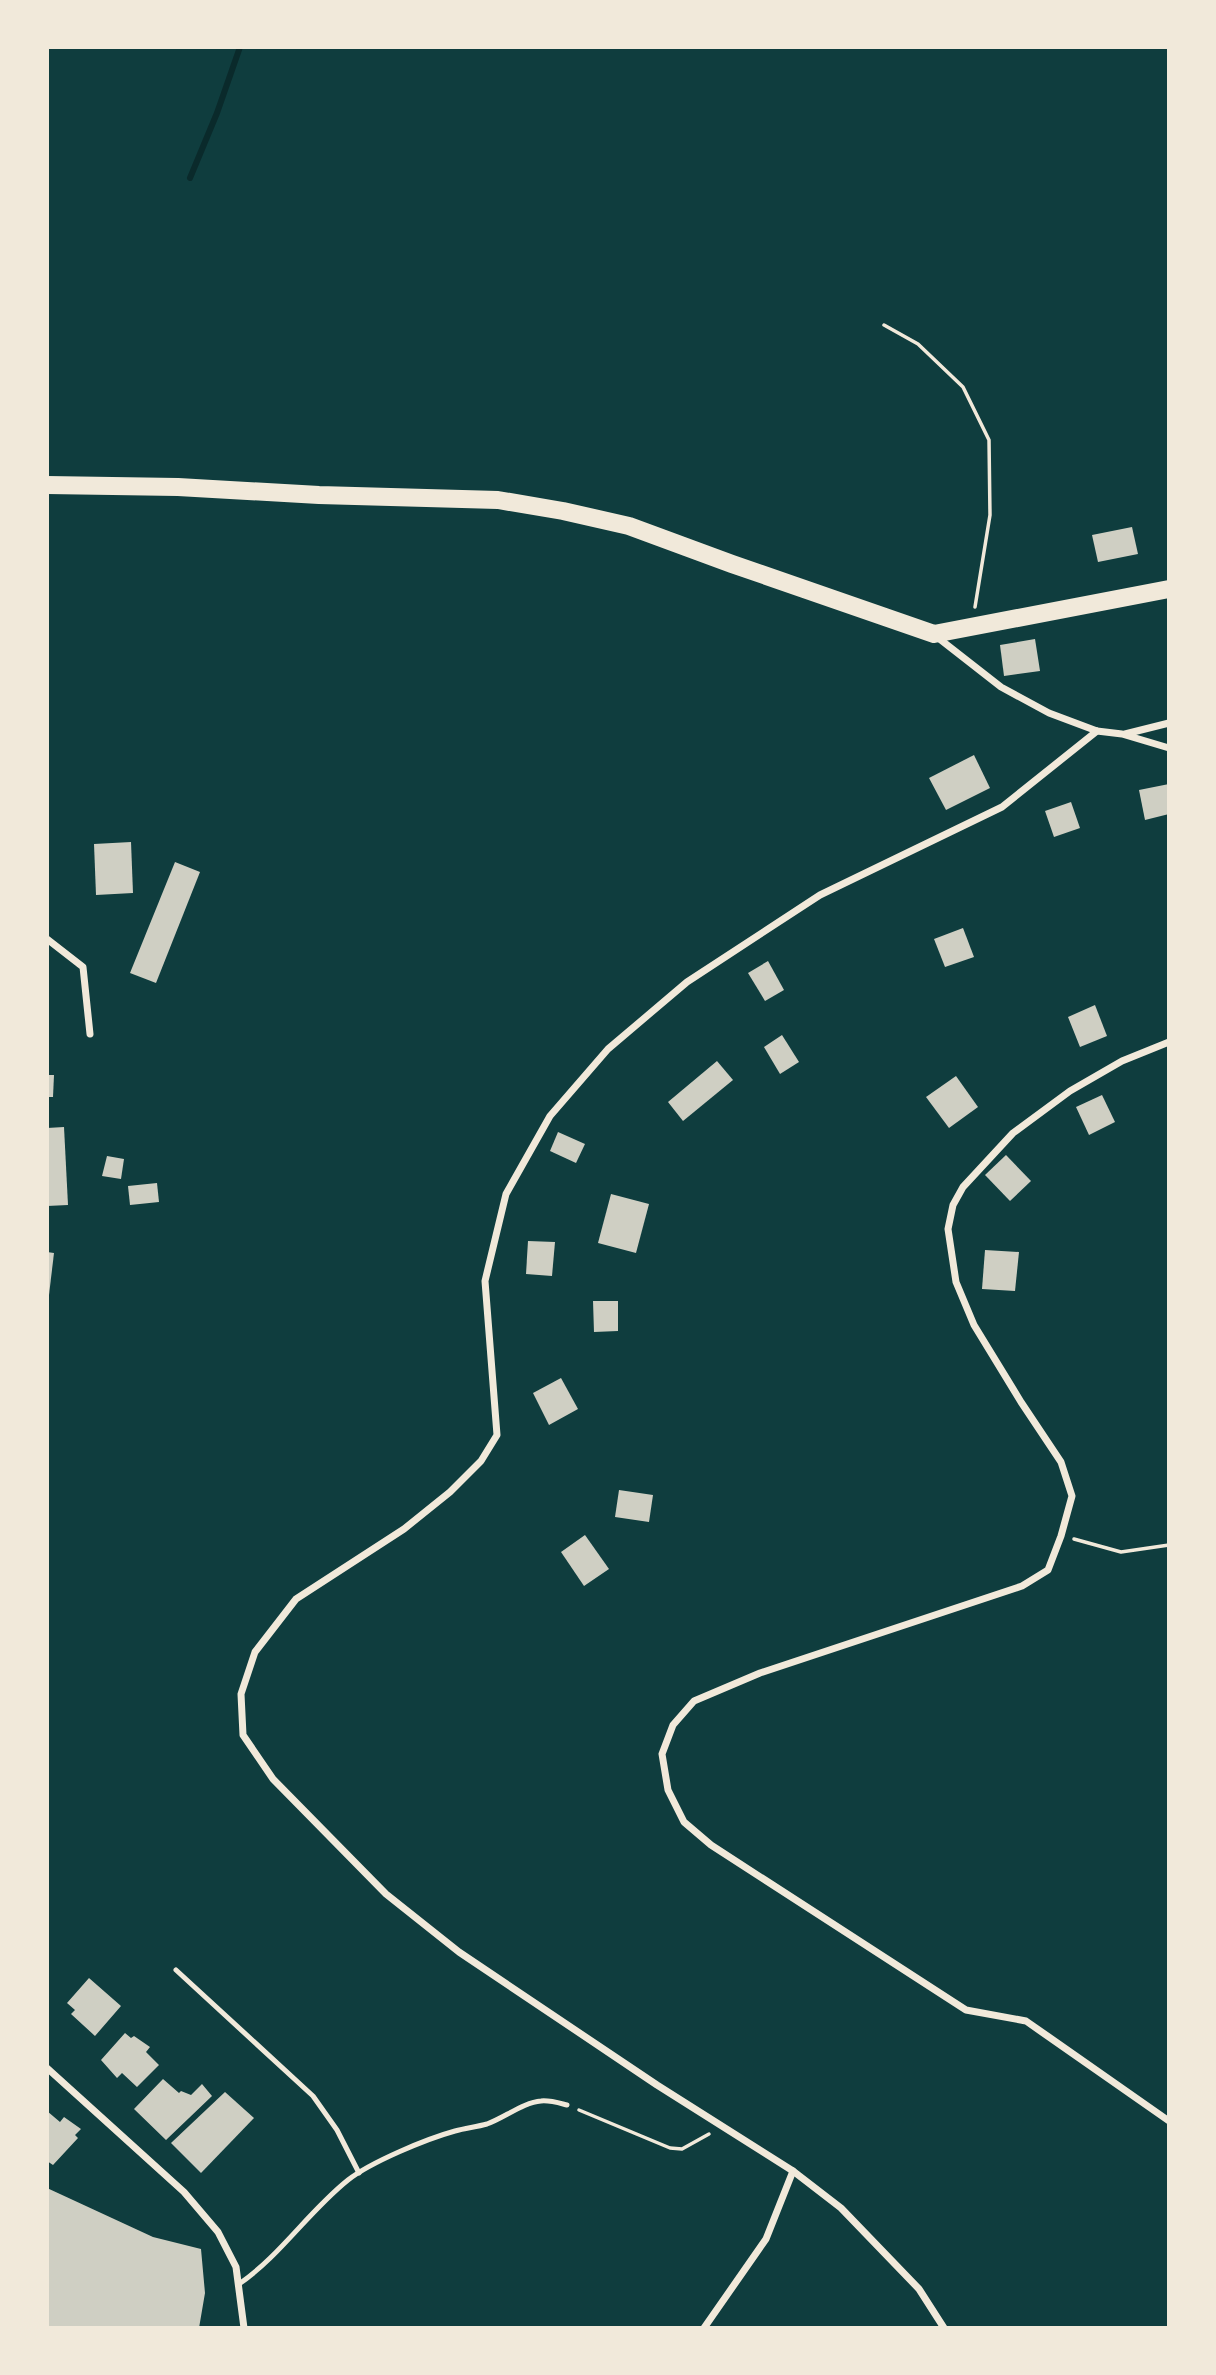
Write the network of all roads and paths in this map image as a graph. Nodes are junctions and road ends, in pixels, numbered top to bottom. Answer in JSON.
{"nodes":[{"id":1,"x":884,"y":325,"type":"dead end"},
{"id":2,"x":47,"y":485,"type":"edge"},
{"id":3,"x":1169,"y":589,"type":"edge"},
{"id":4,"x":971,"y":626,"type":"junction"},
{"id":5,"x":934,"y":635,"type":"junction"},
{"id":6,"x":1169,"y":723,"type":"edge"},
{"id":7,"x":1097,"y":731,"type":"junction"},
{"id":8,"x":1122,"y":734,"type":"junction"},
{"id":9,"x":1169,"y":748,"type":"edge"},
{"id":10,"x":47,"y":939,"type":"edge"},
{"id":11,"x":90,"y":1034,"type":"dead end"},
{"id":12,"x":1169,"y":1042,"type":"edge"},
{"id":13,"x":1062,"y":1536,"type":"junction"},
{"id":14,"x":1169,"y":1545,"type":"edge"},
{"id":15,"x":176,"y":1970,"type":"dead end"},
{"id":16,"x":47,"y":2068,"type":"edge"},
{"id":17,"x":567,"y":2105,"type":"joint"},
{"id":18,"x":1169,"y":2122,"type":"edge"},
{"id":19,"x":727,"y":2130,"type":"junction"},
{"id":20,"x":793,"y":2171,"type":"junction"},
{"id":21,"x":359,"y":2173,"type":"junction"},
{"id":22,"x":239,"y":2284,"type":"junction"},
{"id":23,"x":244,"y":2328,"type":"edge"},
{"id":24,"x":704,"y":2328,"type":"edge"},
{"id":25,"x":944,"y":2328,"type":"edge"}],
"edges":[{"from":1,"to":4,"type":"path"},
{"from":2,"to":5,"type":"main road"},
{"from":3,"to":4,"type":"main road"},
{"from":4,"to":5,"type":"main road"},
{"from":5,"to":7,"type":"street"},
{"from":6,"to":8,"type":"street"},
{"from":7,"to":8,"type":"street"},
{"from":7,"to":19,"type":"street"},
{"from":8,"to":9,"type":"street"},
{"from":10,"to":11,"type":"street"},
{"from":12,"to":13,"type":"street"},
{"from":13,"to":14,"type":"path"},
{"from":13,"to":18,"type":"street"},
{"from":15,"to":21,"type":"lane"},
{"from":16,"to":22,"type":"street"},
{"from":17,"to":19,"type":"path"},
{"from":17,"to":21,"type":"lane"},
{"from":19,"to":20,"type":"street"},
{"from":20,"to":24,"type":"street"},
{"from":20,"to":25,"type":"street"},
{"from":21,"to":22,"type":"lane"},
{"from":22,"to":23,"type":"street"}]}
